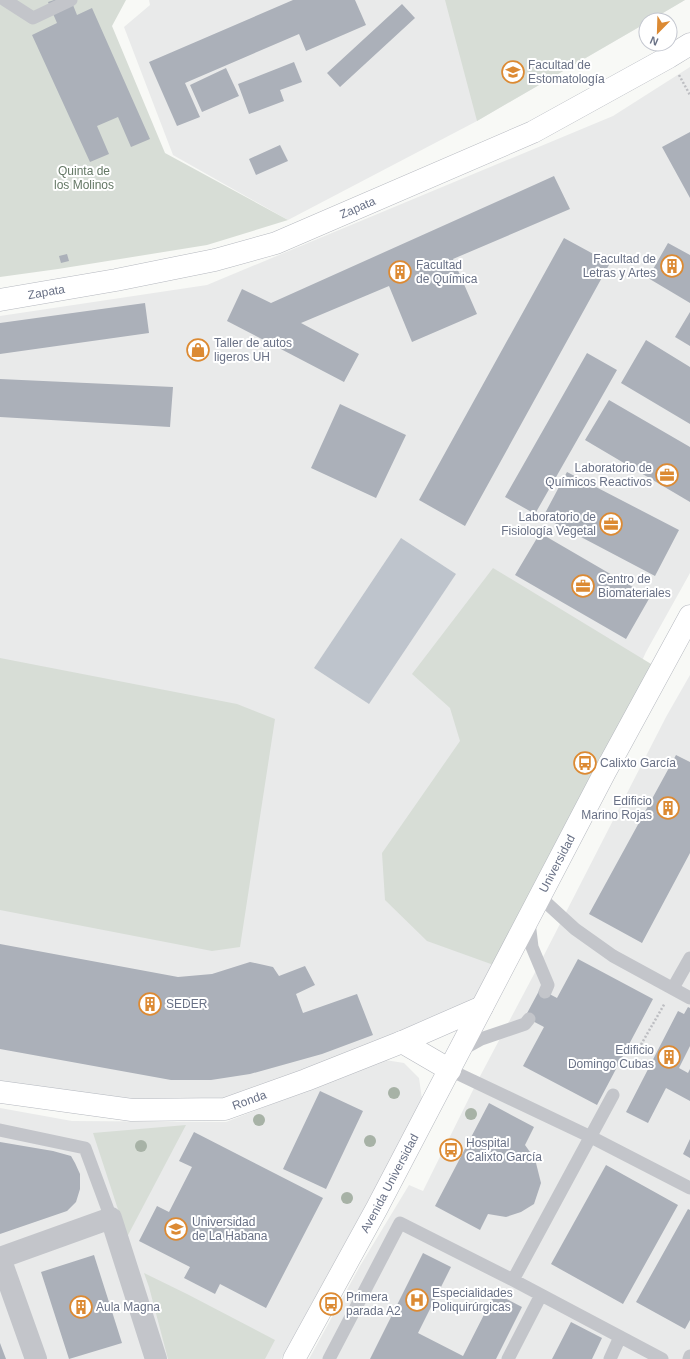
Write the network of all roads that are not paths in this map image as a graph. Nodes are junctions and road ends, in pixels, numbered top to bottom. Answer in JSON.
{"nodes":[{"id":1,"x":4,"y":0,"type":"edge"},
{"id":2,"x":72,"y":0,"type":"edge"},
{"id":3,"x":690,"y":44,"type":"edge"},
{"id":4,"x":0,"y":300,"type":"edge"},
{"id":5,"x":690,"y":616,"type":"edge"},
{"id":6,"x":540,"y":897,"type":"junction"},
{"id":7,"x":528,"y":919,"type":"junction"},
{"id":8,"x":690,"y":958,"type":"edge"},
{"id":9,"x":673,"y":988,"type":"junction"},
{"id":10,"x":545,"y":992,"type":"dead end"},
{"id":11,"x":690,"y":998,"type":"edge"},
{"id":12,"x":482,"y":1007,"type":"junction"},
{"id":13,"x":529,"y":1019,"type":"dead end"},
{"id":14,"x":402,"y":1042,"type":"junction"},
{"id":15,"x":424,"y":1055,"type":"junction"},
{"id":16,"x":455,"y":1060,"type":"junction"},
{"id":17,"x":0,"y":1092,"type":"edge"},
{"id":18,"x":613,"y":1095,"type":"dead end"},
{"id":19,"x":435,"y":1098,"type":"junction"},
{"id":20,"x":0,"y":1130,"type":"edge"},
{"id":21,"x":591,"y":1137,"type":"junction"},
{"id":22,"x":690,"y":1188,"type":"edge"},
{"id":23,"x":111,"y":1218,"type":"junction"},
{"id":24,"x":0,"y":1258,"type":"edge"},
{"id":25,"x":513,"y":1280,"type":"junction"},
{"id":26,"x":541,"y":1295,"type":"junction"},
{"id":27,"x":620,"y":1337,"type":"junction"},
{"id":28,"x":690,"y":1356,"type":"edge"},
{"id":29,"x":36,"y":1359,"type":"edge"},
{"id":30,"x":156,"y":1359,"type":"edge"},
{"id":31,"x":294,"y":1359,"type":"edge"},
{"id":32,"x":329,"y":1359,"type":"edge"},
{"id":33,"x":508,"y":1359,"type":"edge"},
{"id":34,"x":610,"y":1359,"type":"edge"},
{"id":35,"x":662,"y":1359,"type":"edge"},
{"id":36,"x":689,"y":1359,"type":"edge"}],
"edges":[{"from":1,"to":2,"type":"lane"},
{"from":3,"to":4,"type":"main road","name":"Zapata"},
{"from":5,"to":6,"type":"main road","name":"Universidad"},
{"from":6,"to":7,"type":"main road","name":"Universidad"},
{"from":6,"to":9,"type":"lane"},
{"from":7,"to":10,"type":"lane"},
{"from":7,"to":12,"type":"main road","name":"Universidad"},
{"from":8,"to":9,"type":"lane"},
{"from":9,"to":11,"type":"lane"},
{"from":12,"to":14,"type":"main road","name":"Ronda"},
{"from":12,"to":16,"type":"main road","name":"Avenida Universidad"},
{"from":13,"to":16,"type":"lane"},
{"from":14,"to":15,"type":"main road"},
{"from":14,"to":17,"type":"main road","name":"Ronda"},
{"from":15,"to":16,"type":"main road"},
{"from":15,"to":19,"type":"main road"},
{"from":16,"to":19,"type":"main road","name":"Avenida Universidad"},
{"from":16,"to":21,"type":"lane"},
{"from":18,"to":21,"type":"lane"},
{"from":19,"to":31,"type":"main road","name":"Avenida Universidad"},
{"from":20,"to":23,"type":"lane"},
{"from":21,"to":22,"type":"lane"},
{"from":21,"to":25,"type":"lane"},
{"from":23,"to":24,"type":"street"},
{"from":23,"to":30,"type":"street"},
{"from":24,"to":29,"type":"street"},
{"from":25,"to":26,"type":"lane"},
{"from":25,"to":32,"type":"lane"},
{"from":26,"to":27,"type":"lane"},
{"from":26,"to":33,"type":"lane"},
{"from":27,"to":34,"type":"lane"},
{"from":27,"to":35,"type":"lane"},
{"from":28,"to":36,"type":"lane"}]}
